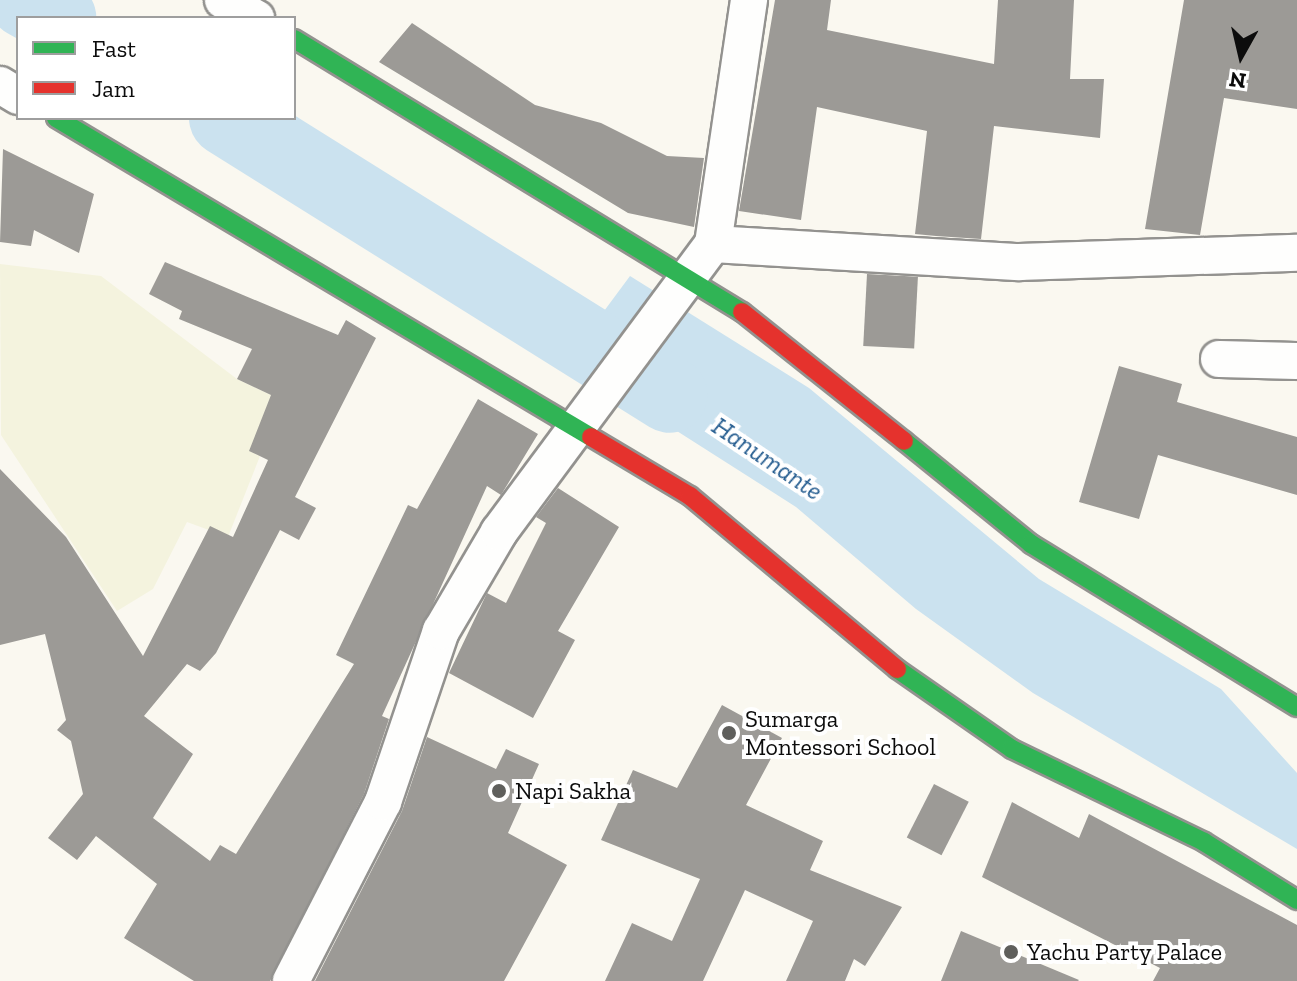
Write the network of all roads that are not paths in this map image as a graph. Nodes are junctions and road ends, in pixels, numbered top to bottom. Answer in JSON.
{"nodes":[{"id":1,"x":223,"y":0,"type":"edge"},
{"id":2,"x":749,"y":0,"type":"edge"},
{"id":3,"x":252,"y":16,"type":"edge"},
{"id":4,"x":296,"y":40,"type":"edge"},
{"id":5,"x":60,"y":120,"type":"edge"},
{"id":6,"x":713,"y":244,"type":"junction"},
{"id":7,"x":1297,"y":253,"type":"edge"},
{"id":8,"x":684,"y":287,"type":"junction"},
{"id":9,"x":1219,"y":359,"type":"dead end"},
{"id":10,"x":1297,"y":361,"type":"edge"},
{"id":11,"x":590,"y":410,"type":"junction"},
{"id":12,"x":1297,"y":707,"type":"edge"},
{"id":13,"x":1297,"y":900,"type":"edge"},
{"id":14,"x":291,"y":981,"type":"edge"}],
"edges":[{"from":1,"to":3,"type":"street"},
{"from":2,"to":6,"type":"street"},
{"from":4,"to":8,"type":"street"},
{"from":5,"to":11,"type":"street"},
{"from":6,"to":7,"type":"street"},
{"from":6,"to":8,"type":"street"},
{"from":8,"to":11,"type":"street"},
{"from":8,"to":12,"type":"street"},
{"from":9,"to":10,"type":"street"},
{"from":11,"to":13,"type":"street"},
{"from":11,"to":14,"type":"street"}]}
